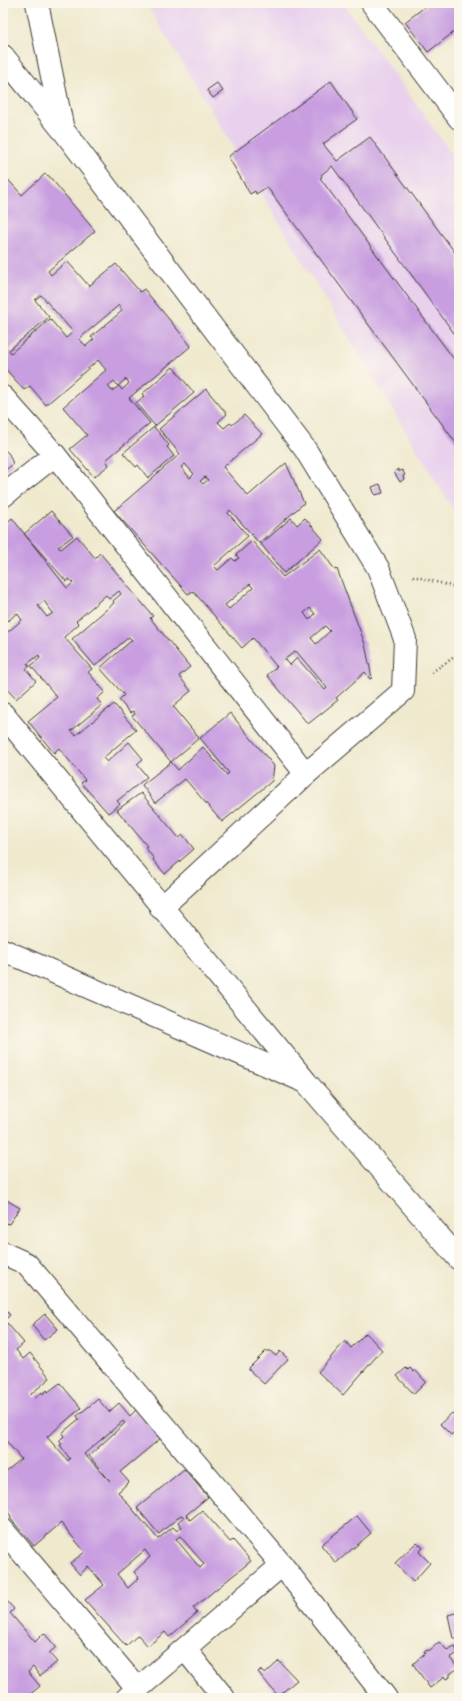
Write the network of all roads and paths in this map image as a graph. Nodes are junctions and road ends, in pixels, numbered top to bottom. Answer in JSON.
{"nodes":[{"id":1,"x":37,"y":3,"type":"edge"},
{"id":2,"x":372,"y":3,"type":"edge"},
{"id":3,"x":3,"y":56,"type":"edge"},
{"id":4,"x":459,"y":118,"type":"edge"},
{"id":5,"x":63,"y":130,"type":"junction"},
{"id":6,"x":3,"y":397,"type":"edge"},
{"id":7,"x":56,"y":455,"type":"junction"},
{"id":8,"x":3,"y":496,"type":"edge"},
{"id":9,"x":378,"y":568,"type":"junction"},
{"id":10,"x":459,"y":588,"type":"edge"},
{"id":11,"x":3,"y":714,"type":"edge"},
{"id":12,"x":306,"y":774,"type":"junction"},
{"id":13,"x":161,"y":908,"type":"junction"},
{"id":14,"x":3,"y":950,"type":"edge"},
{"id":15,"x":306,"y":1082,"type":"junction"},
{"id":16,"x":3,"y":1253,"type":"edge"},
{"id":17,"x":459,"y":1259,"type":"edge"},
{"id":18,"x":3,"y":1530,"type":"edge"},
{"id":19,"x":282,"y":1565,"type":"junction"},
{"id":20,"x":185,"y":1649,"type":"junction"},
{"id":21,"x":132,"y":1693,"type":"edge"},
{"id":22,"x":224,"y":1698,"type":"edge"},
{"id":23,"x":386,"y":1698,"type":"edge"}],
"edges":[{"from":1,"to":5,"type":"street"},
{"from":2,"to":4,"type":"street"},
{"from":3,"to":5,"type":"street"},
{"from":5,"to":9,"type":"street"},
{"from":6,"to":7,"type":"street"},
{"from":7,"to":8,"type":"street"},
{"from":7,"to":12,"type":"street"},
{"from":9,"to":10,"type":"path"},
{"from":9,"to":12,"type":"street"},
{"from":11,"to":13,"type":"street"},
{"from":12,"to":13,"type":"street"},
{"from":13,"to":15,"type":"street"},
{"from":14,"to":15,"type":"street"},
{"from":15,"to":17,"type":"street"},
{"from":16,"to":19,"type":"street"},
{"from":18,"to":21,"type":"street"},
{"from":19,"to":20,"type":"street"},
{"from":19,"to":23,"type":"street"},
{"from":20,"to":21,"type":"street"},
{"from":20,"to":22,"type":"street"}]}
